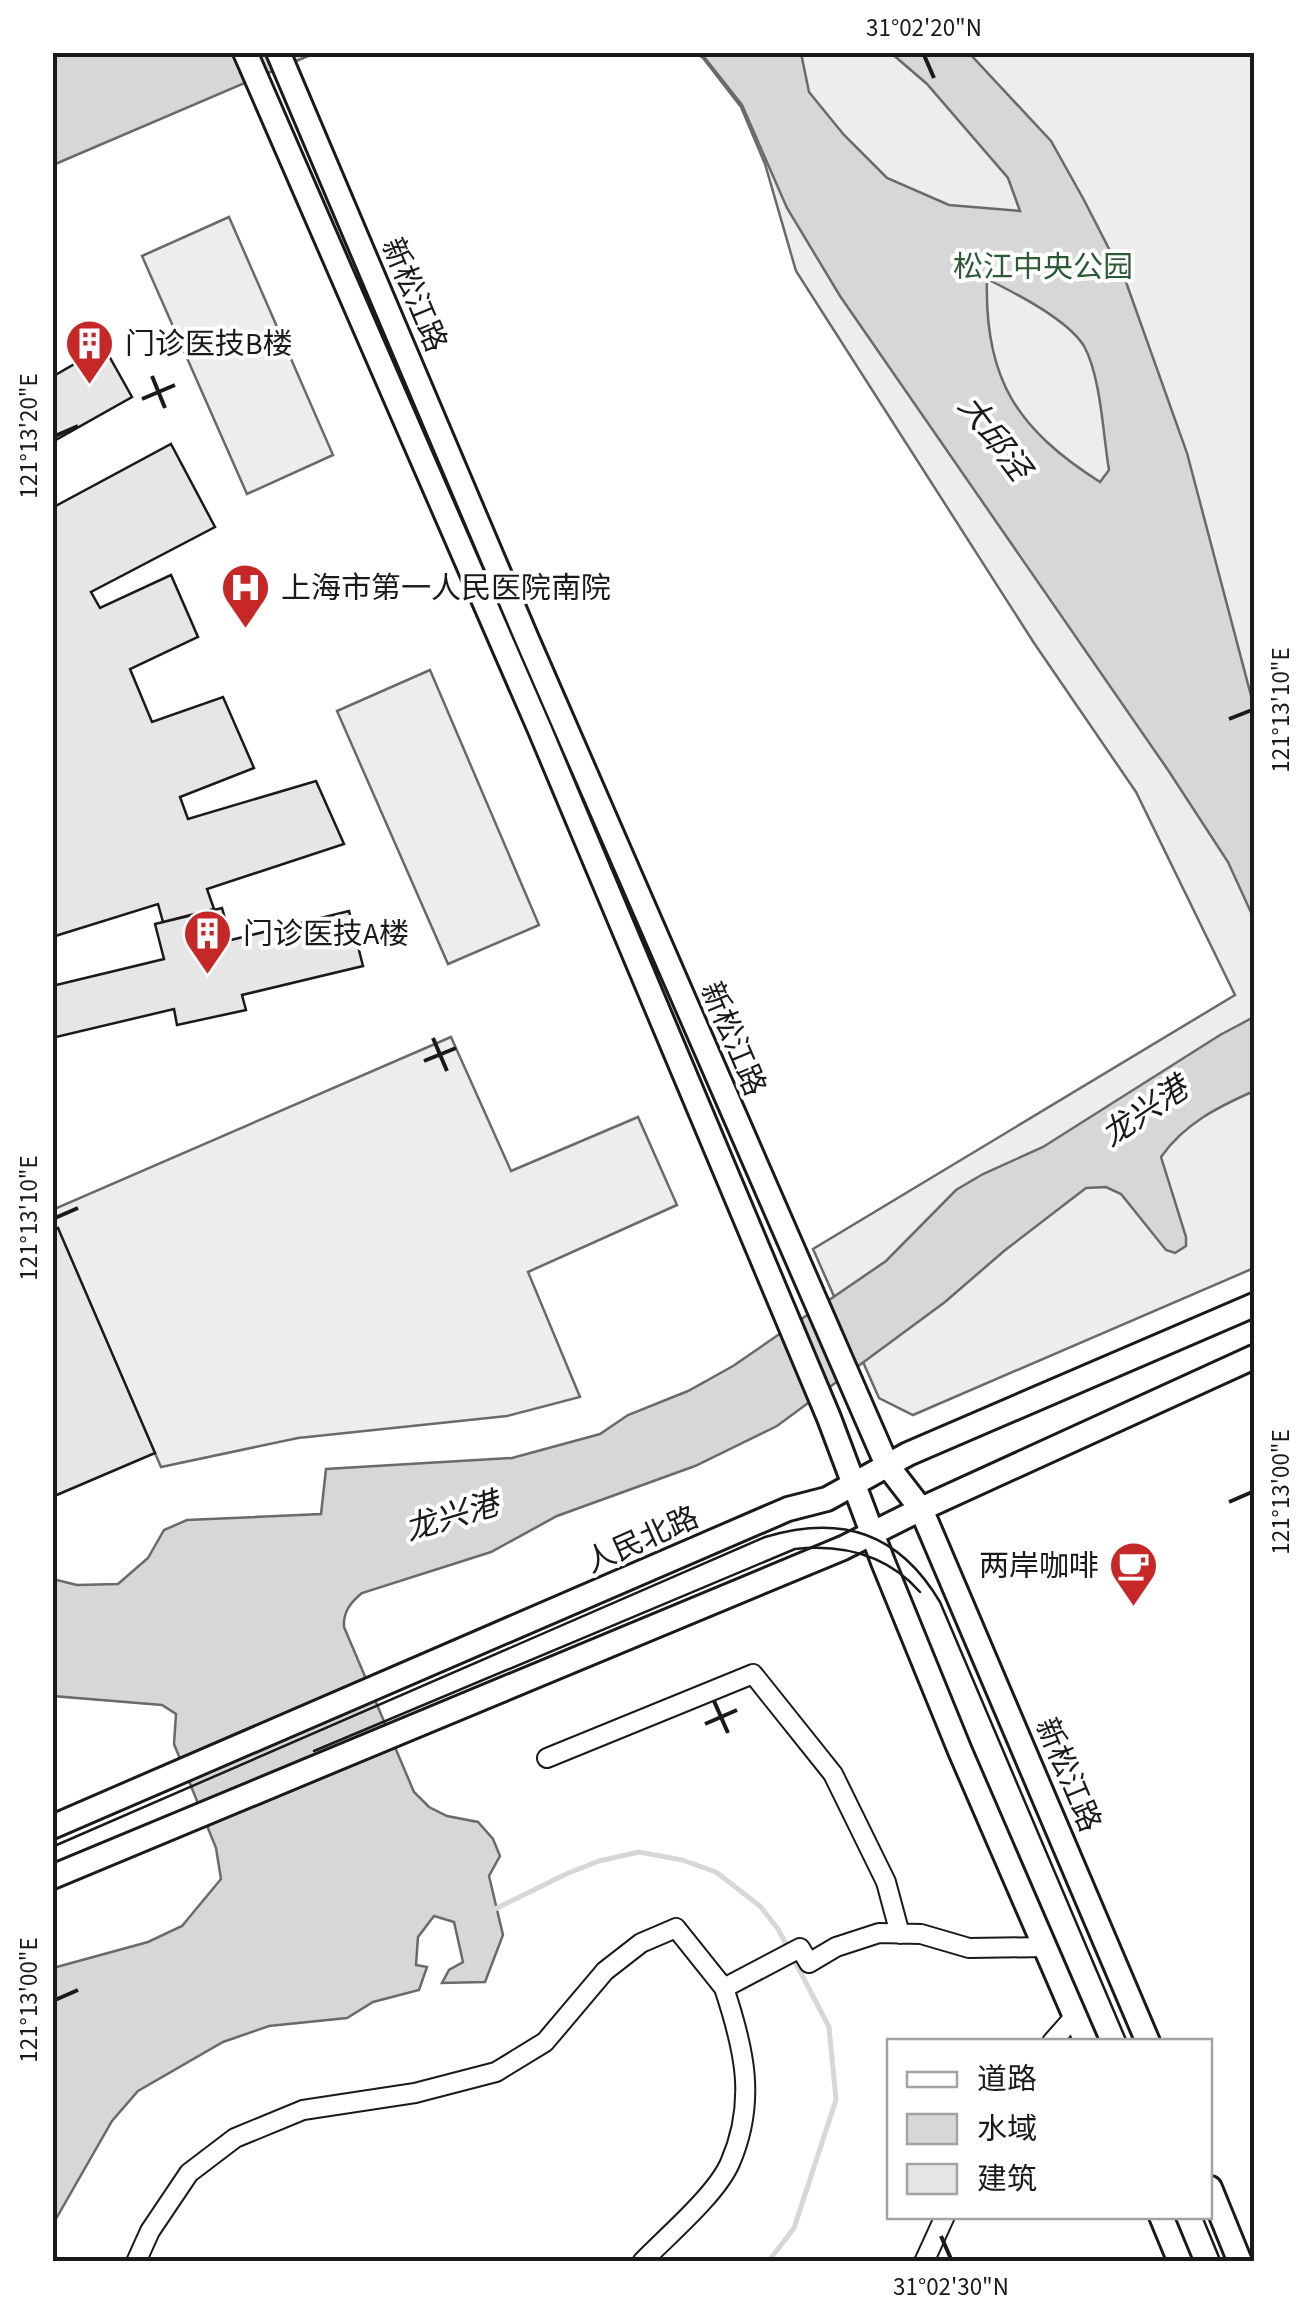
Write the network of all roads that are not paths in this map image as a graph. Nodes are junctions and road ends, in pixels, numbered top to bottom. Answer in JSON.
{"nodes":[{"id":1,"x":245,"y":52,"type":"edge"},
{"id":2,"x":282,"y":62,"type":"edge"},
{"id":3,"x":1254,"y":1306,"type":"edge"},
{"id":4,"x":1254,"y":1357,"type":"edge"},
{"id":5,"x":887,"y":1466,"type":"junction"},
{"id":6,"x":854,"y":1484,"type":"junction"},
{"id":7,"x":921,"y":1509,"type":"junction"},
{"id":8,"x":872,"y":1534,"type":"junction"},
{"id":9,"x":547,"y":1758,"type":"dead end"},
{"id":10,"x":52,"y":1827,"type":"edge"},
{"id":11,"x":52,"y":1877,"type":"edge"},
{"id":12,"x":900,"y":1934,"type":"junction"},
{"id":13,"x":1046,"y":1948,"type":"junction"},
{"id":14,"x":724,"y":1988,"type":"junction"},
{"id":15,"x":1075,"y":2016,"type":"junction"},
{"id":16,"x":1055,"y":2039,"type":"edge"},
{"id":17,"x":1085,"y":2039,"type":"edge"},
{"id":18,"x":1147,"y":2039,"type":"edge"},
{"id":19,"x":1212,"y":2193,"type":"edge"},
{"id":20,"x":943,"y":2219,"type":"edge"},
{"id":21,"x":1162,"y":2219,"type":"edge"},
{"id":22,"x":136,"y":2262,"type":"edge"},
{"id":23,"x":642,"y":2262,"type":"edge"},
{"id":24,"x":924,"y":2262,"type":"edge"},
{"id":25,"x":1180,"y":2262,"type":"edge"},
{"id":26,"x":1240,"y":2262,"type":"edge"}],
"edges":[{"from":1,"to":6,"type":"main road","name":"新松江路"},
{"from":2,"to":5,"type":"main road","name":"新松江路"},
{"from":3,"to":5,"type":"main road","name":"人民北路"},
{"from":4,"to":7,"type":"main road"},
{"from":5,"to":6,"type":"main road","name":"人民北路"},
{"from":5,"to":7,"type":"main road","name":"新松江路"},
{"from":6,"to":8,"type":"main road","name":"新松江路"},
{"from":6,"to":10,"type":"main road","name":"人民北路"},
{"from":7,"to":8,"type":"main road"},
{"from":7,"to":18,"type":"main road","name":"新松江路"},
{"from":8,"to":11,"type":"main road"},
{"from":8,"to":13,"type":"main road","name":"新松江路"},
{"from":9,"to":12,"type":"street"},
{"from":12,"to":13,"type":"street"},
{"from":12,"to":14,"type":"street"},
{"from":13,"to":15,"type":"main road","name":"新松江路"},
{"from":14,"to":22,"type":"street"},
{"from":14,"to":23,"type":"street"},
{"from":15,"to":16,"type":"street"},
{"from":15,"to":17,"type":"main road","name":"新松江路"},
{"from":19,"to":26,"type":"main road"},
{"from":20,"to":24,"type":"street"},
{"from":21,"to":25,"type":"main road"}]}
